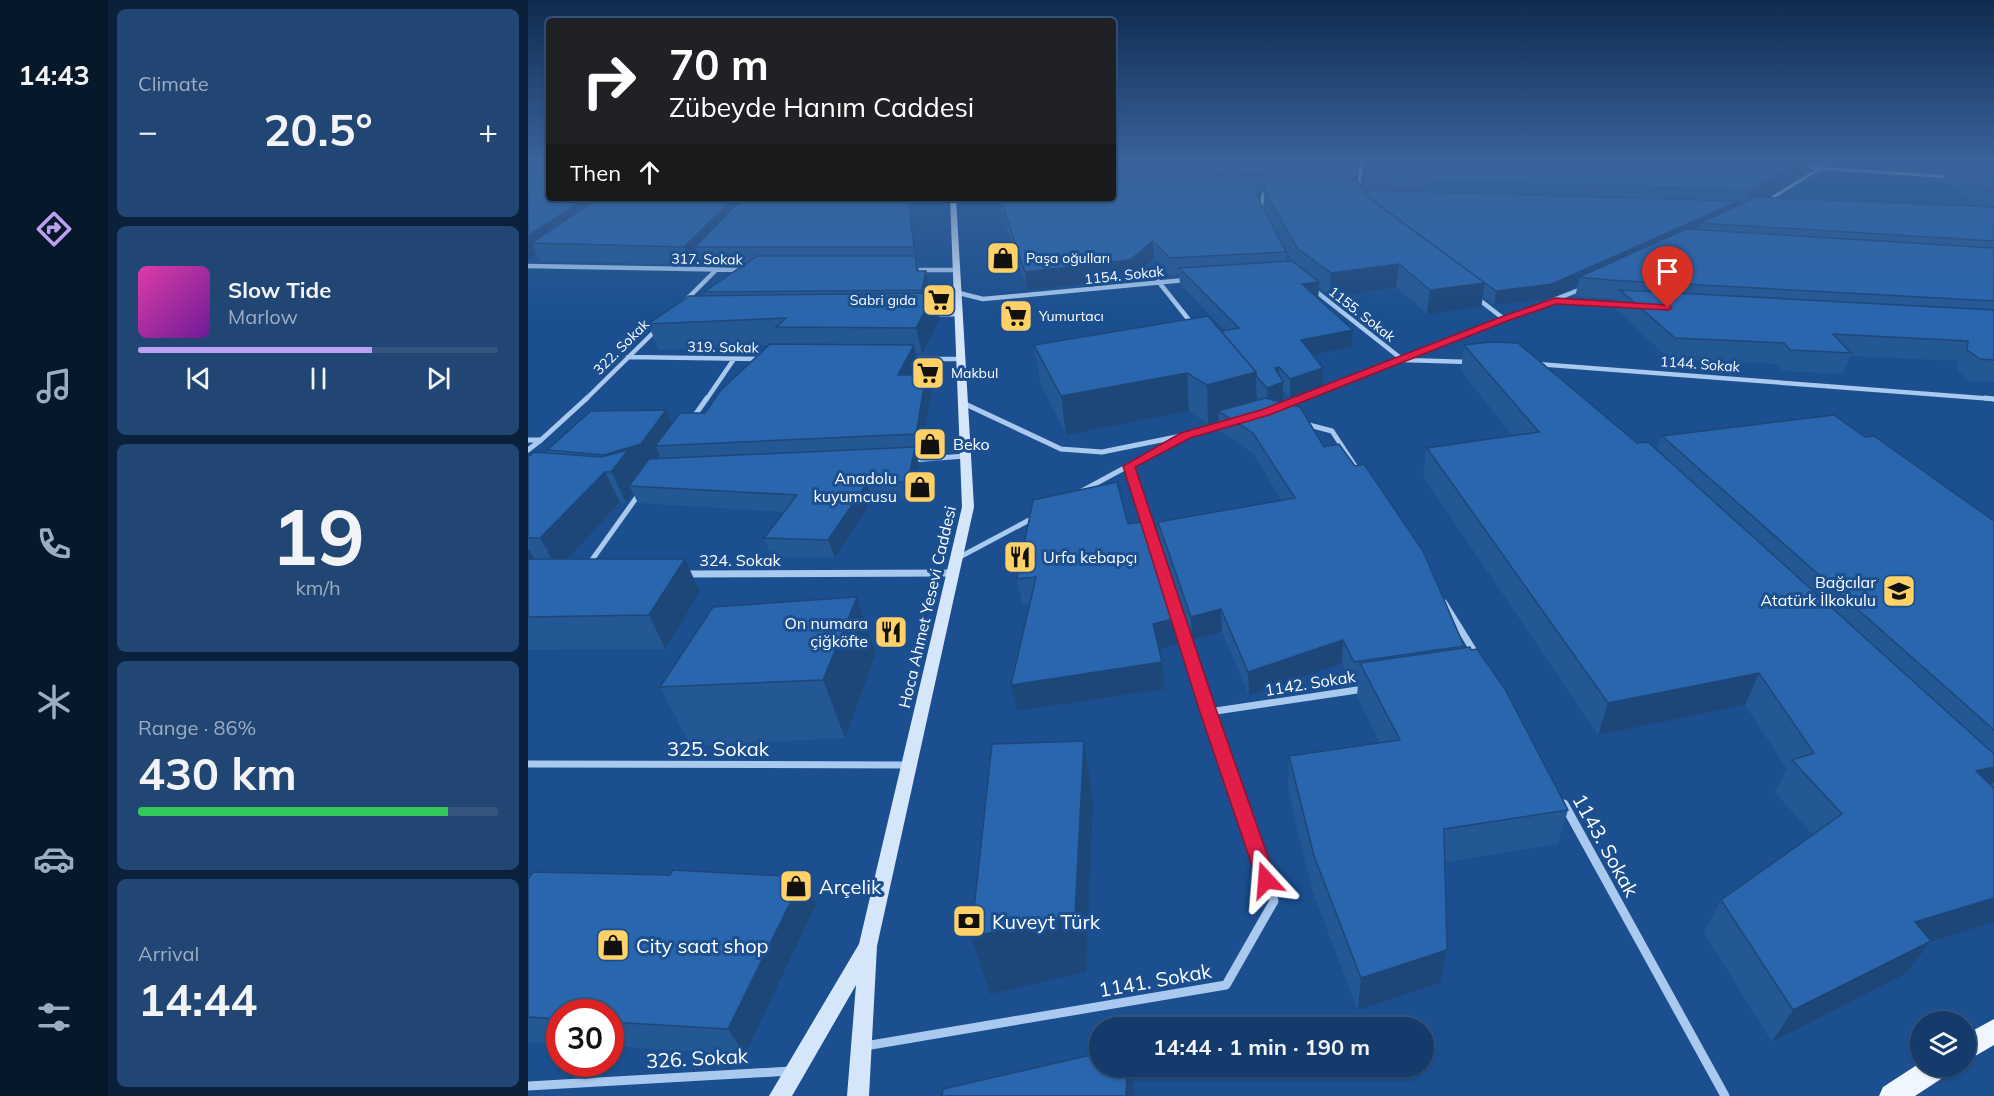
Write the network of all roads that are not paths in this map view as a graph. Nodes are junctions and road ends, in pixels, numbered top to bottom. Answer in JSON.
{"nodes":[{"id":1,"x":954,"y":213,"type":"edge"},
{"id":2,"x":1262,"y":213,"type":"edge"},
{"id":3,"x":1265,"y":220,"type":"edge"},
{"id":4,"x":537,"y":258,"type":"dead end"},
{"id":5,"x":702,"y":260,"type":"edge"},
{"id":6,"x":528,"y":265,"type":"edge"},
{"id":7,"x":694,"y":268,"type":"junction"},
{"id":8,"x":716,"y":270,"type":"junction"},
{"id":9,"x":751,"y":270,"type":"edge"},
{"id":10,"x":912,"y":270,"type":"edge"},
{"id":11,"x":958,"y":270,"type":"junction"},
{"id":12,"x":1192,"y":279,"type":"edge"},
{"id":13,"x":1158,"y":281,"type":"junction"},
{"id":14,"x":1586,"y":286,"type":"edge"},
{"id":15,"x":1312,"y":288,"type":"edge"},
{"id":16,"x":959,"y":293,"type":"junction"},
{"id":17,"x":1477,"y":298,"type":"edge"},
{"id":18,"x":1555,"y":301,"type":"junction"},
{"id":19,"x":1625,"y":305,"type":"edge"},
{"id":20,"x":677,"y":309,"type":"edge"},
{"id":21,"x":960,"y":314,"type":"junction"},
{"id":22,"x":925,"y":315,"type":"edge"},
{"id":23,"x":1504,"y":319,"type":"junction"},
{"id":24,"x":661,"y":325,"type":"edge"},
{"id":25,"x":1201,"y":334,"type":"edge"},
{"id":26,"x":628,"y":357,"type":"junction"},
{"id":27,"x":734,"y":359,"type":"junction"},
{"id":28,"x":770,"y":359,"type":"edge"},
{"id":29,"x":902,"y":359,"type":"edge"},
{"id":30,"x":962,"y":359,"type":"junction"},
{"id":31,"x":1403,"y":360,"type":"junction"},
{"id":32,"x":1474,"y":362,"type":"edge"},
{"id":33,"x":1544,"y":372,"type":"edge"},
{"id":34,"x":1994,"y":399,"type":"edge"},
{"id":35,"x":963,"y":403,"type":"junction"},
{"id":36,"x":1275,"y":409,"type":"edge"},
{"id":37,"x":1231,"y":422,"type":"edge"},
{"id":38,"x":1299,"y":422,"type":"edge"},
{"id":39,"x":688,"y":424,"type":"edge"},
{"id":40,"x":1185,"y":435,"type":"junction"},
{"id":41,"x":528,"y":440,"type":"edge"},
{"id":42,"x":541,"y":440,"type":"junction"},
{"id":43,"x":528,"y":450,"type":"edge"},
{"id":44,"x":965,"y":456,"type":"junction"},
{"id":45,"x":910,"y":460,"type":"edge"},
{"id":46,"x":1129,"y":466,"type":"junction"},
{"id":47,"x":1365,"y":480,"type":"edge"},
{"id":48,"x":642,"y":490,"type":"edge"},
{"id":49,"x":1078,"y":494,"type":"edge"},
{"id":50,"x":1037,"y":516,"type":"edge"},
{"id":51,"x":1151,"y":533,"type":"edge"},
{"id":52,"x":956,"y":560,"type":"junction"},
{"id":53,"x":952,"y":573,"type":"junction"},
{"id":54,"x":581,"y":574,"type":"edge"},
{"id":55,"x":677,"y":574,"type":"edge"},
{"id":56,"x":1439,"y":594,"type":"edge"},
{"id":57,"x":1176,"y":612,"type":"edge"},
{"id":58,"x":1480,"y":661,"type":"edge"},
{"id":59,"x":1368,"y":688,"type":"edge"},
{"id":60,"x":1209,"y":712,"type":"junction"},
{"id":61,"x":528,"y":764,"type":"edge"},
{"id":62,"x":909,"y":765,"type":"junction"},
{"id":63,"x":1559,"y":795,"type":"edge"},
{"id":64,"x":868,"y":946,"type":"junction"},
{"id":65,"x":1994,"y":1031,"type":"edge"},
{"id":66,"x":1976,"y":1042,"type":"edge"},
{"id":67,"x":861,"y":1047,"type":"junction"},
{"id":68,"x":795,"y":1071,"type":"junction"},
{"id":69,"x":1921,"y":1077,"type":"edge"},
{"id":70,"x":528,"y":1086,"type":"edge"},
{"id":71,"x":780,"y":1096,"type":"edge"},
{"id":72,"x":858,"y":1096,"type":"edge"},
{"id":73,"x":1725,"y":1096,"type":"edge"},
{"id":74,"x":1892,"y":1096,"type":"edge"}],
"edges":[{"from":1,"to":11,"type":"main road","name":"Hoca Ahmet Yesevi Caddesi"},
{"from":2,"to":3,"type":"street"},
{"from":4,"to":6,"type":"street"},
{"from":5,"to":7,"type":"street"},
{"from":6,"to":7,"type":"street","name":"317. Sokak"},
{"from":7,"to":8,"type":"street","name":"317. Sokak"},
{"from":8,"to":9,"type":"street","name":"317. Sokak"},
{"from":8,"to":20,"type":"street"},
{"from":10,"to":11,"type":"street"},
{"from":11,"to":16,"type":"main road","name":"Hoca Ahmet Yesevi Caddesi"},
{"from":12,"to":13,"type":"street","name":"1154. Sokak"},
{"from":13,"to":16,"type":"street","name":"1154. Sokak"},
{"from":13,"to":25,"type":"street"},
{"from":14,"to":18,"type":"street"},
{"from":15,"to":31,"type":"street","name":"1155. Sokak"},
{"from":16,"to":21,"type":"main road","name":"Hoca Ahmet Yesevi Caddesi"},
{"from":17,"to":23,"type":"street"},
{"from":18,"to":19,"type":"street"},
{"from":18,"to":23,"type":"street"},
{"from":21,"to":22,"type":"street"},
{"from":21,"to":30,"type":"main road","name":"Hoca Ahmet Yesevi Caddesi"},
{"from":23,"to":31,"type":"street"},
{"from":24,"to":26,"type":"street","name":"322. Sokak"},
{"from":26,"to":27,"type":"street","name":"319. Sokak"},
{"from":26,"to":42,"type":"street","name":"322. Sokak"},
{"from":27,"to":28,"type":"street","name":"319. Sokak"},
{"from":27,"to":39,"type":"street"},
{"from":29,"to":30,"type":"street"},
{"from":30,"to":35,"type":"main road","name":"Hoca Ahmet Yesevi Caddesi"},
{"from":31,"to":32,"type":"street"},
{"from":31,"to":36,"type":"street"},
{"from":33,"to":34,"type":"street","name":"1144. Sokak"},
{"from":35,"to":40,"type":"street"},
{"from":35,"to":44,"type":"main road","name":"Hoca Ahmet Yesevi Caddesi"},
{"from":37,"to":40,"type":"street"},
{"from":38,"to":47,"type":"street"},
{"from":40,"to":46,"type":"street"},
{"from":41,"to":42,"type":"street"},
{"from":42,"to":43,"type":"street","name":"322. Sokak"},
{"from":44,"to":45,"type":"street"},
{"from":44,"to":52,"type":"main road","name":"Hoca Ahmet Yesevi Caddesi"},
{"from":46,"to":49,"type":"street"},
{"from":46,"to":51,"type":"street"},
{"from":48,"to":54,"type":"street"},
{"from":50,"to":52,"type":"street"},
{"from":52,"to":53,"type":"main road","name":"Hoca Ahmet Yesevi Caddesi"},
{"from":53,"to":55,"type":"street","name":"324. Sokak"},
{"from":53,"to":62,"type":"main road","name":"Hoca Ahmet Yesevi Caddesi"},
{"from":56,"to":58,"type":"street"},
{"from":57,"to":60,"type":"street","name":"1141. Sokak"},
{"from":59,"to":60,"type":"street","name":"1142. Sokak"},
{"from":60,"to":67,"type":"street","name":"1141. Sokak"},
{"from":61,"to":62,"type":"street","name":"325. Sokak"},
{"from":62,"to":64,"type":"main road","name":"Hoca Ahmet Yesevi Caddesi"},
{"from":63,"to":73,"type":"street","name":"1143. Sokak"},
{"from":64,"to":67,"type":"main road"},
{"from":64,"to":68,"type":"main road"},
{"from":65,"to":66,"type":"main road"},
{"from":67,"to":72,"type":"main road"},
{"from":68,"to":70,"type":"street","name":"326. Sokak"},
{"from":68,"to":71,"type":"main road"},
{"from":69,"to":74,"type":"main road"}]}
